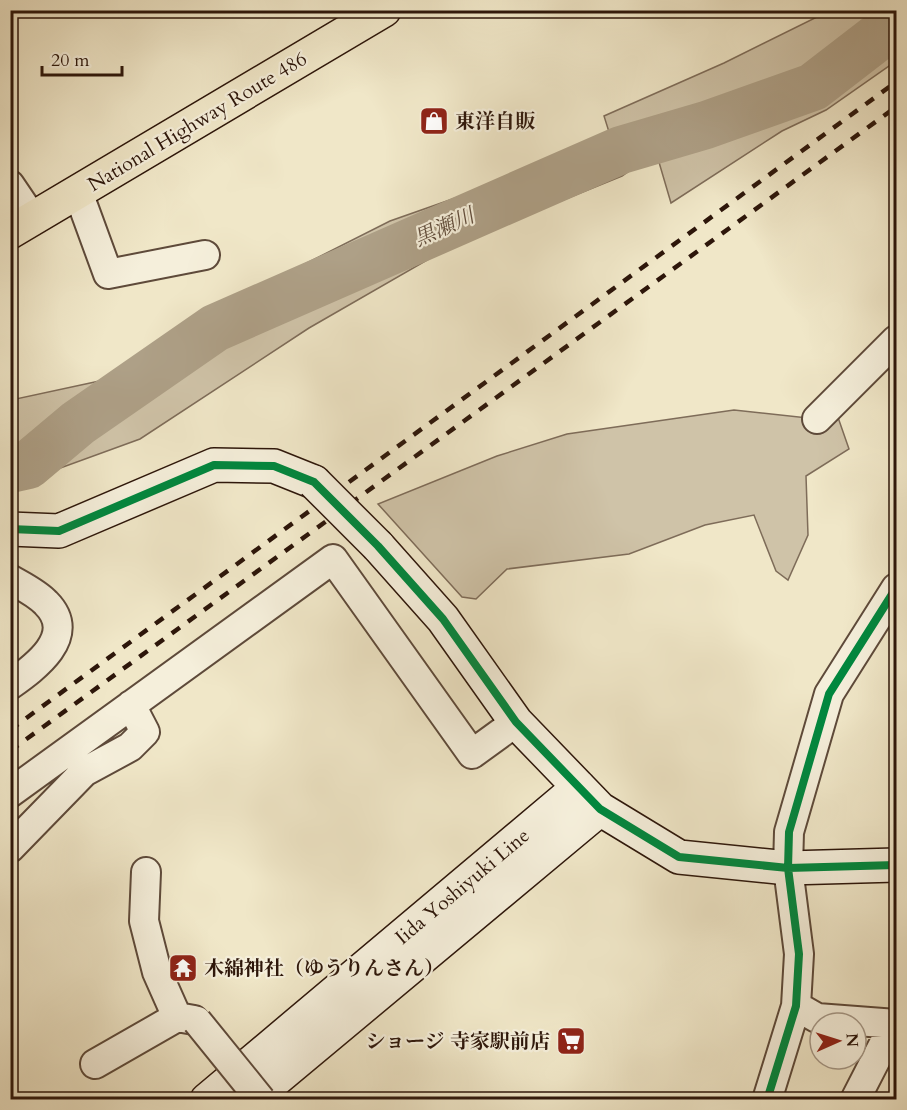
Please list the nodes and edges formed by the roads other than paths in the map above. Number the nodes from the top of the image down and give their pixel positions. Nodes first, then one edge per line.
1 (384, 10) edge
2 (10, 185) edge
3 (78, 192) junction
4 (22, 226) edge
5 (205, 255) dead end
6 (897, 340) edge
7 (817, 419) dead end
8 (10, 530) edge
9 (10, 579) edge
10 (897, 588) edge
11 (10, 686) edge
12 (131, 705) junction
13 (516, 722) junction
14 (10, 793) edge
15 (590, 798) junction
16 (10, 848) edge
17 (897, 865) edge
18 (788, 868) junction
19 (146, 872) dead end
20 (796, 1006) junction
21 (187, 1019) junction
22 (896, 1024) edge
23 (95, 1064) dead end
24 (207, 1100) edge
25 (251, 1100) edge
26 (261, 1100) edge
27 (767, 1100) edge
28 (855, 1100) edge

1 - 3 highway, National Highway Route 486
2 - 4 street
3 - 4 highway, National Highway Route 486
3 - 5 street
6 - 7 street
8 - 13 street, bridge
9 - 11 street
10 - 18 street
12 - 13 street
12 - 14 street
12 - 16 street
13 - 15 street
15 - 18 street
15 - 24 street, Iida Yoshiyuki Line
15 - 25 street, Iida Yoshiyuki Line
17 - 18 street
18 - 20 street
19 - 21 street
20 - 22 street
20 - 27 street
21 - 23 street
21 - 26 street, bridge
22 - 28 street

